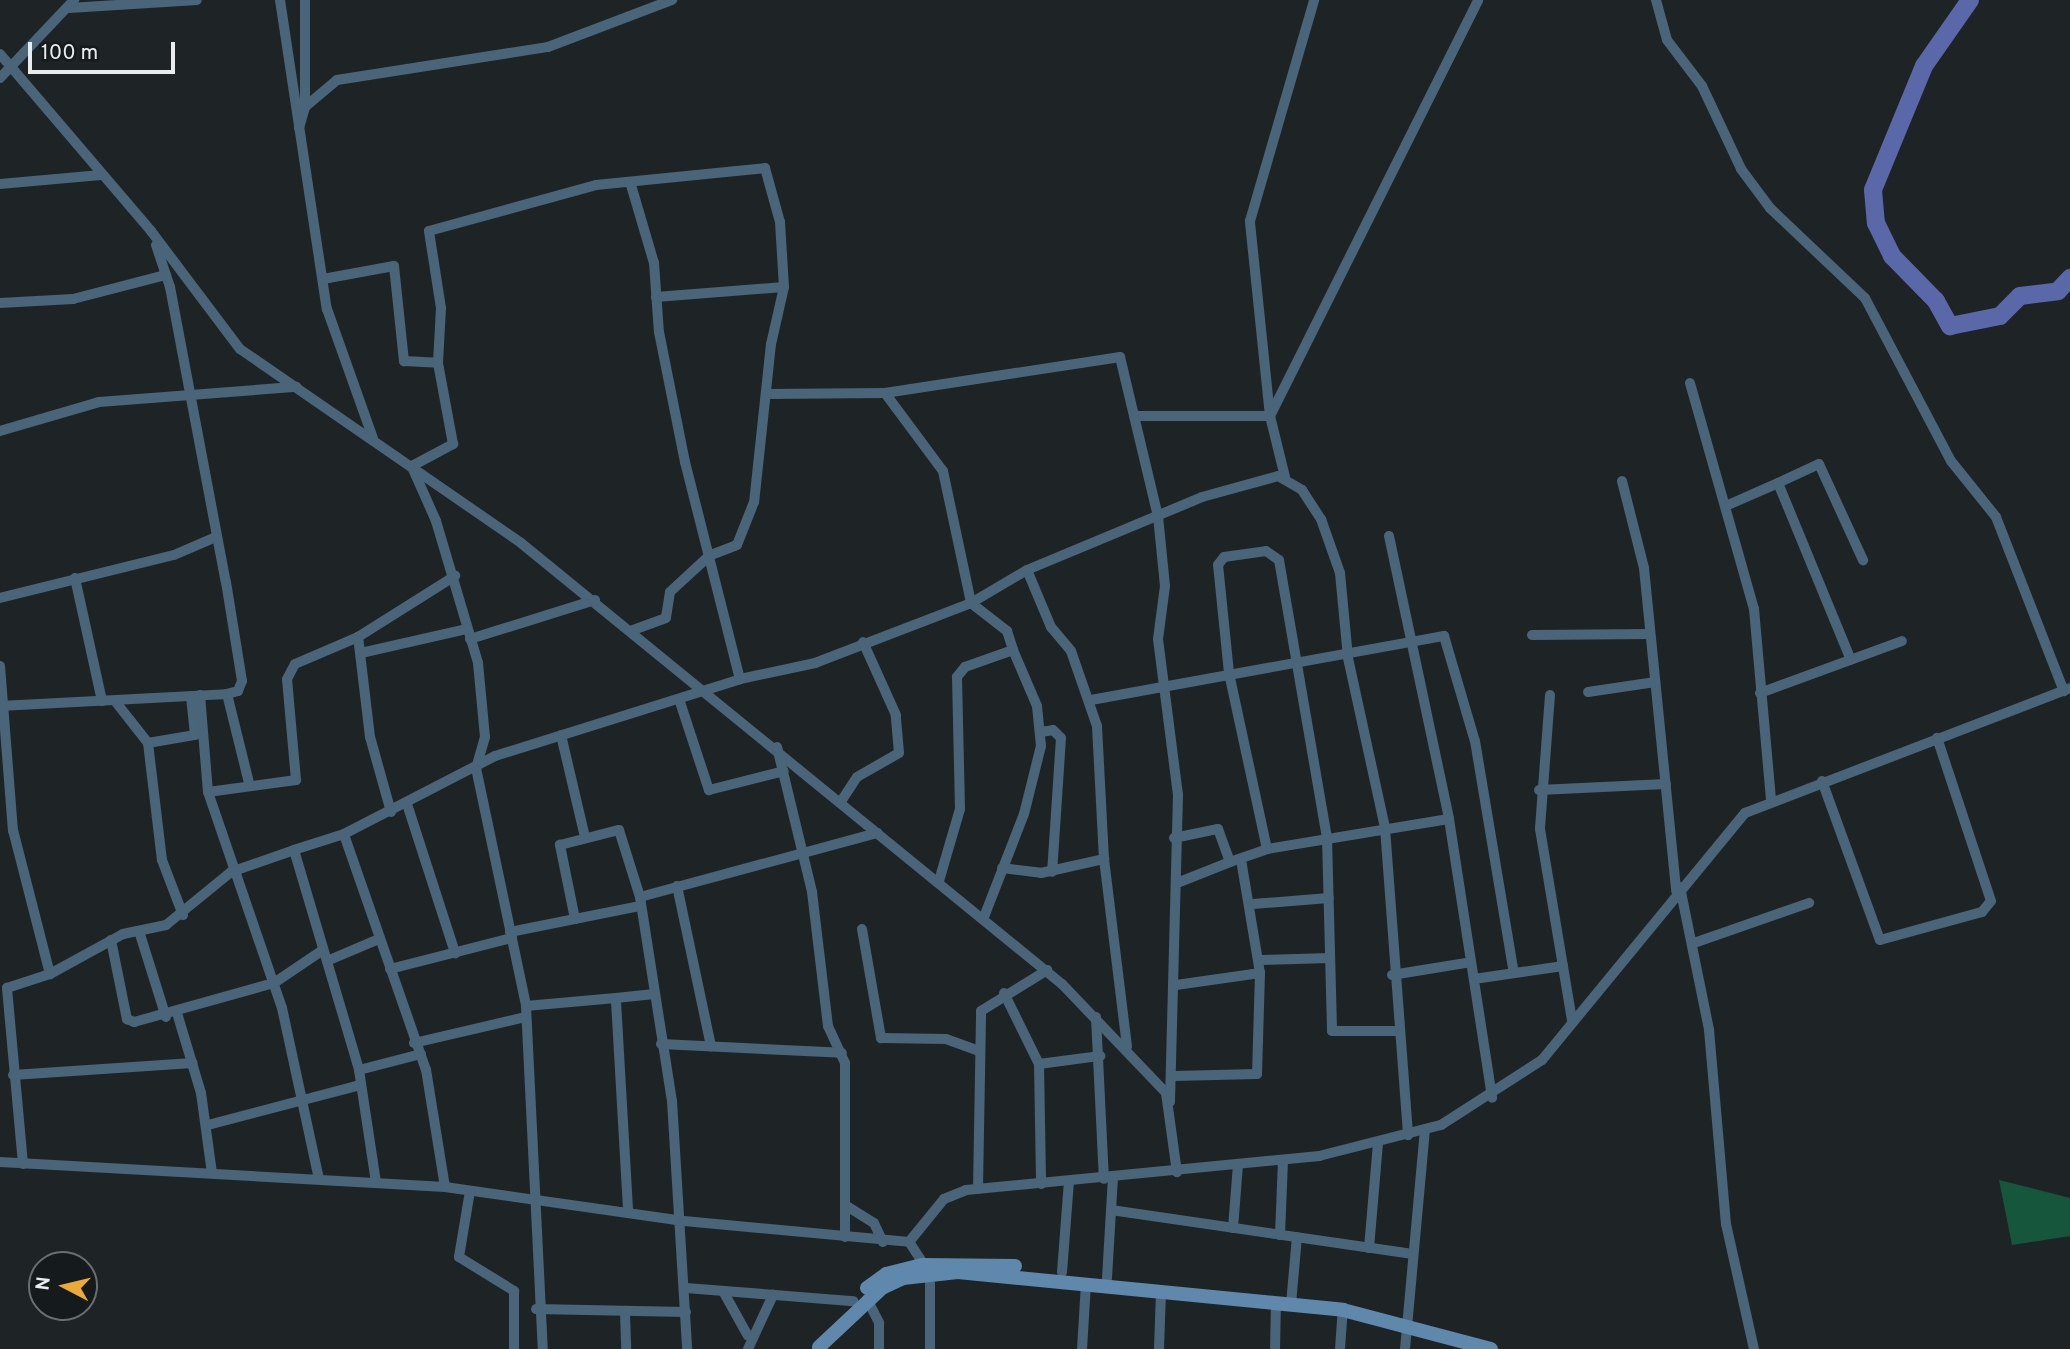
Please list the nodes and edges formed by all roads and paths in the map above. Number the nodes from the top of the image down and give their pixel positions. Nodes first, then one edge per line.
1 (197, 0) edge
2 (280, 0) edge
3 (305, 0) edge
4 (672, 0) edge
5 (1314, 0) edge
6 (1478, 0) edge
7 (1656, 0) edge
8 (72, 4) edge
9 (0, 54) edge
10 (8, 65) junction
11 (0, 78) edge
12 (305, 107) junction
13 (297, 133) junction
14 (100, 175) junction
15 (0, 184) edge
16 (631, 185) junction
17 (151, 231) junction
18 (166, 275) junction
19 (323, 279) junction
20 (784, 287) junction
21 (656, 297) junction
22 (0, 303) edge
23 (438, 363) junction
24 (1690, 383) dead end
25 (296, 387) junction
26 (885, 393) junction
27 (766, 394) junction
28 (192, 399) junction
29 (1270, 415) junction
30 (1134, 416) junction
31 (0, 431) edge
32 (374, 439) junction
33 (412, 466) junction
34 (1285, 477) junction
35 (1622, 481) dead end
36 (1778, 483) junction
37 (1728, 505) junction
38 (1158, 516) junction
39 (1389, 536) dead end
40 (216, 537) junction
41 (709, 556) junction
42 (1863, 560) dead end
43 (1027, 569) junction
44 (75, 578) junction
45 (456, 580) junction
46 (0, 598) edge
47 (595, 600) junction
48 (971, 603) junction
49 (633, 630) junction
50 (469, 634) junction
51 (1650, 634) junction
52 (1532, 635) dead end
53 (358, 636) junction
54 (1902, 641) dead end
55 (863, 642) junction
56 (1409, 644) junction
57 (1013, 650) junction
58 (361, 653) junction
59 (1348, 658) junction
60 (1852, 660) junction
61 (1298, 664) junction
62 (0, 666) edge
63 (1229, 673) junction
64 (740, 679) junction
65 (1655, 682) junction
66 (2067, 689) edge
67 (709, 690) junction
68 (1169, 690) junction
69 (1588, 692) dead end
70 (1760, 692) junction
71 (227, 694) junction
72 (196, 695) junction
73 (1550, 695) dead end
74 (679, 699) junction
75 (1091, 700) junction
76 (102, 701) junction
77 (115, 701) junction
78 (3, 706) edge
79 (1041, 732) junction
80 (561, 735) junction
81 (1937, 738) junction
82 (148, 743) junction
83 (776, 746) junction
84 (476, 768) junction
85 (783, 771) junction
86 (1822, 781) junction
87 (249, 783) junction
88 (1666, 784) junction
89 (1539, 790) junction
90 (208, 792) junction
91 (842, 800) junction
92 (1771, 800) junction
93 (407, 804) junction
94 (391, 812) junction
95 (1449, 819) junction
96 (1385, 828) junction
97 (878, 833) junction
98 (344, 834) junction
99 (585, 837) junction
100 (1174, 838) junction
101 (1327, 838) junction
102 (1267, 849) junction
103 (294, 850) junction
104 (804, 852) junction
105 (1104, 859) junction
106 (1241, 860) junction
107 (1230, 862) junction
108 (1002, 868) junction
109 (231, 872) junction
110 (1052, 872) junction
111 (939, 881) junction
112 (1177, 883) junction
113 (677, 886) junction
114 (1678, 889) junction
115 (1329, 898) junction
116 (640, 902) junction
117 (1809, 903) dead end
118 (1253, 904) junction
119 (183, 915) junction
120 (984, 917) junction
121 (575, 919) junction
122 (862, 929) dead end
123 (139, 931) junction
124 (511, 935) junction
125 (379, 939) junction
126 (111, 940) junction
127 (1694, 943) junction
128 (455, 953) junction
129 (325, 955) junction
130 (1330, 958) junction
131 (1259, 960) junction
132 (1471, 962) junction
133 (1563, 966) junction
134 (390, 970) junction
135 (1047, 970) junction
136 (1260, 973) junction
137 (1514, 973) junction
138 (50, 974) junction
139 (1392, 975) junction
140 (1474, 979) junction
141 (274, 983) junction
142 (1175, 985) junction
143 (1004, 993) junction
144 (652, 994) junction
145 (616, 998) junction
146 (526, 1006) junction
147 (3, 1009) edge
148 (177, 1013) junction
149 (166, 1017) junction
150 (526, 1017) junction
151 (1096, 1017) junction
152 (1572, 1021) junction
153 (1396, 1031) junction
154 (414, 1043) junction
155 (661, 1044) junction
156 (711, 1046) junction
157 (1128, 1047) junction
158 (977, 1050) junction
159 (842, 1053) junction
160 (421, 1054) junction
161 (1100, 1056) junction
162 (193, 1063) junction
163 (1039, 1064) junction
164 (359, 1070) junction
165 (13, 1075) junction
166 (1174, 1076) junction
167 (361, 1085) junction
168 (1492, 1098) junction
169 (306, 1100) junction
170 (1169, 1106) junction
171 (208, 1125) junction
172 (1424, 1131) junction
173 (1408, 1135) junction
174 (1378, 1143) junction
175 (1283, 1160) junction
176 (0, 1162) edge
177 (23, 1164) junction
178 (1238, 1166) junction
179 (1177, 1172) junction
180 (212, 1173) junction
181 (1108, 1178) junction
182 (318, 1179) junction
183 (1069, 1182) junction
184 (376, 1183) junction
185 (1041, 1184) junction
186 (445, 1187) junction
187 (978, 1189) junction
188 (470, 1191) junction
189 (536, 1200) junction
190 (845, 1205) junction
191 (628, 1209) junction
192 (1111, 1210) junction
193 (684, 1221) junction
194 (1233, 1228) junction
195 (1280, 1235) junction
196 (845, 1237) junction
197 (1297, 1237) junction
198 (883, 1242) junction
199 (909, 1242) junction
200 (1369, 1248) junction
201 (1413, 1254) junction
202 (926, 1269) junction
203 (1062, 1272) junction
204 (1107, 1279) junction
205 (1086, 1283) junction
206 (686, 1288) junction
207 (723, 1291) junction
208 (1161, 1292) junction
209 (773, 1295) junction
210 (1214, 1295) junction
211 (860, 1300) junction
212 (1283, 1303) junction
213 (536, 1309) junction
214 (1343, 1310) junction
215 (686, 1312) junction
216 (625, 1314) junction
217 (1407, 1324) junction
218 (748, 1336) junction
219 (1464, 1344) edge
220 (818, 1348) edge
221 (514, 1349) edge
222 (543, 1349) edge
223 (626, 1349) edge
224 (687, 1349) edge
225 (748, 1349) edge
226 (879, 1349) edge
227 (930, 1349) edge
228 (1082, 1349) edge
229 (1159, 1349) edge
230 (1275, 1349) edge
231 (1340, 1349) edge
232 (1405, 1349) edge
233 (1491, 1349) edge
234 (1754, 1349) edge

1 - 8 street
2 - 13 street
3 - 12 street
4 - 12 street
5 - 29 street
6 - 29 street
7 - 66 street
8 - 10 street
9 - 10 street
10 - 11 street
10 - 14 street
12 - 13 street
13 - 19 street
14 - 15 street
14 - 17 street
16 - 20 street
16 - 21 street
16 - 23 street
17 - 18 street
17 - 25 street
18 - 22 street
18 - 28 street
19 - 23 street
19 - 32 street
20 - 21 street
20 - 27 street
21 - 41 street
23 - 33 street
24 - 37 street
25 - 28 street
25 - 32 street
26 - 27 street
26 - 30 street
26 - 48 street
27 - 41 street
28 - 31 street
28 - 40 street
29 - 30 street
29 - 34 street
30 - 38 street
32 - 33 street
33 - 45 street
33 - 47 street
34 - 38 street
34 - 59 street
35 - 51 street
36 - 37 street
36 - 42 street
36 - 60 street
37 - 70 street
38 - 43 street
38 - 68 street
39 - 56 street
40 - 44 street
40 - 71 street
41 - 49 street
41 - 64 street
43 - 48 street
43 - 75 street
44 - 46 street
44 - 76 street
45 - 50 street
45 - 53 street
47 - 49 street
47 - 50 street
48 - 55 street
48 - 57 street
49 - 67 street
50 - 58 street
50 - 84 street
51 - 52 street
51 - 65 street
53 - 58 street
53 - 87 street
54 - 60 street
55 - 64 street
55 - 91 street
56 - 59 street
56 - 95 street
56 - 137 street
57 - 79 street
57 - 111 street
58 - 94 street
59 - 61 street
59 - 96 street
60 - 70 street
61 - 63 street
61 - 63 street
61 - 101 street
62 - 78 street
63 - 68 street
63 - 102 street
64 - 67 street
65 - 69 street
65 - 88 street
66 - 81 street
67 - 74 street
67 - 83 street
68 - 75 street
68 - 100 street
70 - 92 street
71 - 72 street
71 - 87 street
72 - 77 street
72 - 82 street
72 - 90 street
73 - 89 street
74 - 80 street
74 - 85 street
75 - 105 street
76 - 77 street
76 - 78 street
77 - 82 street
78 - 138 street
79 - 108 street
79 - 110 street
80 - 84 street
80 - 99 street
81 - 86 street
81 - 86 street
82 - 119 street
83 - 85 street
83 - 91 street
84 - 93 street
84 - 124 street
85 - 104 street
86 - 92 street
87 - 90 street
88 - 89 street
88 - 114 street
89 - 133 street
90 - 109 street
91 - 97 street
92 - 114 street
93 - 94 street
93 - 128 street
94 - 98 street
95 - 96 street
95 - 132 street
96 - 101 street
96 - 139 street
97 - 104 street
97 - 111 street
98 - 103 street
98 - 125 street
99 - 116 street
99 - 121 street
100 - 107 street
100 - 112 street
101 - 102 street
101 - 115 street
102 - 106 street
103 - 109 street
103 - 129 street
104 - 113 street
104 - 159 street
105 - 110 street
105 - 157 street
106 - 107 street
106 - 118 street
107 - 112 street
108 - 110 street
108 - 120 street
109 - 119 street
109 - 141 street
111 - 120 street
112 - 142 street
113 - 116 street
113 - 156 street
114 - 127 street
114 - 152 street
115 - 118 street
115 - 130 street
116 - 121 street
116 - 144 street
117 - 127 street
118 - 131 street
119 - 123 street
120 - 135 street
121 - 124 street
122 - 158 street
123 - 126 street
123 - 149 street
124 - 128 street
124 - 146 street
125 - 129 street
125 - 134 street
126 - 138 street
126 - 149 street
127 - 234 street
128 - 134 street
129 - 141 street
129 - 164 street
130 - 131 street
130 - 153 street
131 - 136 street
132 - 139 street
132 - 140 street
133 - 137 street
133 - 152 street
134 - 154 street
135 - 143 street
135 - 151 street
136 - 142 street
136 - 166 street
137 - 140 street
138 - 147 street
139 - 153 street
140 - 168 street
141 - 148 street
141 - 169 street
142 - 166 street
143 - 158 street
143 - 163 street
144 - 145 street
144 - 155 street
145 - 146 street
145 - 191 street
146 - 150 street
147 - 165 street
148 - 149 street
148 - 162 street
150 - 154 street
150 - 189 street
151 - 157 street
151 - 161 street
152 - 168 street
153 - 173 street
154 - 160 street
155 - 156 street
155 - 193 street
156 - 159 street
157 - 170 street
158 - 187 street
159 - 190 street
160 - 164 street
160 - 186 street
161 - 163 street
161 - 181 street
162 - 165 street
162 - 171 street
163 - 185 street
164 - 167 street
165 - 177 street
166 - 170 street
167 - 169 street
167 - 184 street
168 - 172 street
169 - 171 street
169 - 182 street
170 - 179 street
171 - 180 street
172 - 173 street
172 - 201 street
173 - 174 street
174 - 175 street
174 - 200 street
175 - 178 street
175 - 195 street
176 - 177 street
177 - 180 street
178 - 179 street
178 - 194 street
179 - 181 street
180 - 182 street
181 - 183 street
181 - 192 street
182 - 184 street
183 - 185 street
183 - 203 street
184 - 186 street
185 - 187 street
186 - 188 street
187 - 199 street
188 - 189 street
188 - 221 street
189 - 191 street
189 - 213 street
190 - 196 street
190 - 198 street
191 - 193 street
192 - 194 street
192 - 204 street
193 - 196 street
193 - 206 street
194 - 195 street
195 - 197 street
196 - 198 street
197 - 200 street
197 - 212 street
198 - 199 street
199 - 202 street
200 - 201 street
201 - 217 street
202 - 203 main road
202 - 205 main road
202 - 211 main road
202 - 227 street
203 - 204 main road
204 - 210 main road
205 - 208 main road
205 - 228 street
206 - 207 street
206 - 215 street
207 - 209 street
207 - 218 street
208 - 210 main road
208 - 229 street
209 - 211 street
209 - 218 street
210 - 212 main road
211 - 220 main road
211 - 226 street
212 - 214 main road
212 - 230 street
213 - 216 street
213 - 222 street
214 - 217 main road
214 - 231 street
215 - 216 street
215 - 224 street
216 - 223 street
217 - 219 main road
217 - 232 street
218 - 225 street
219 - 233 main road

